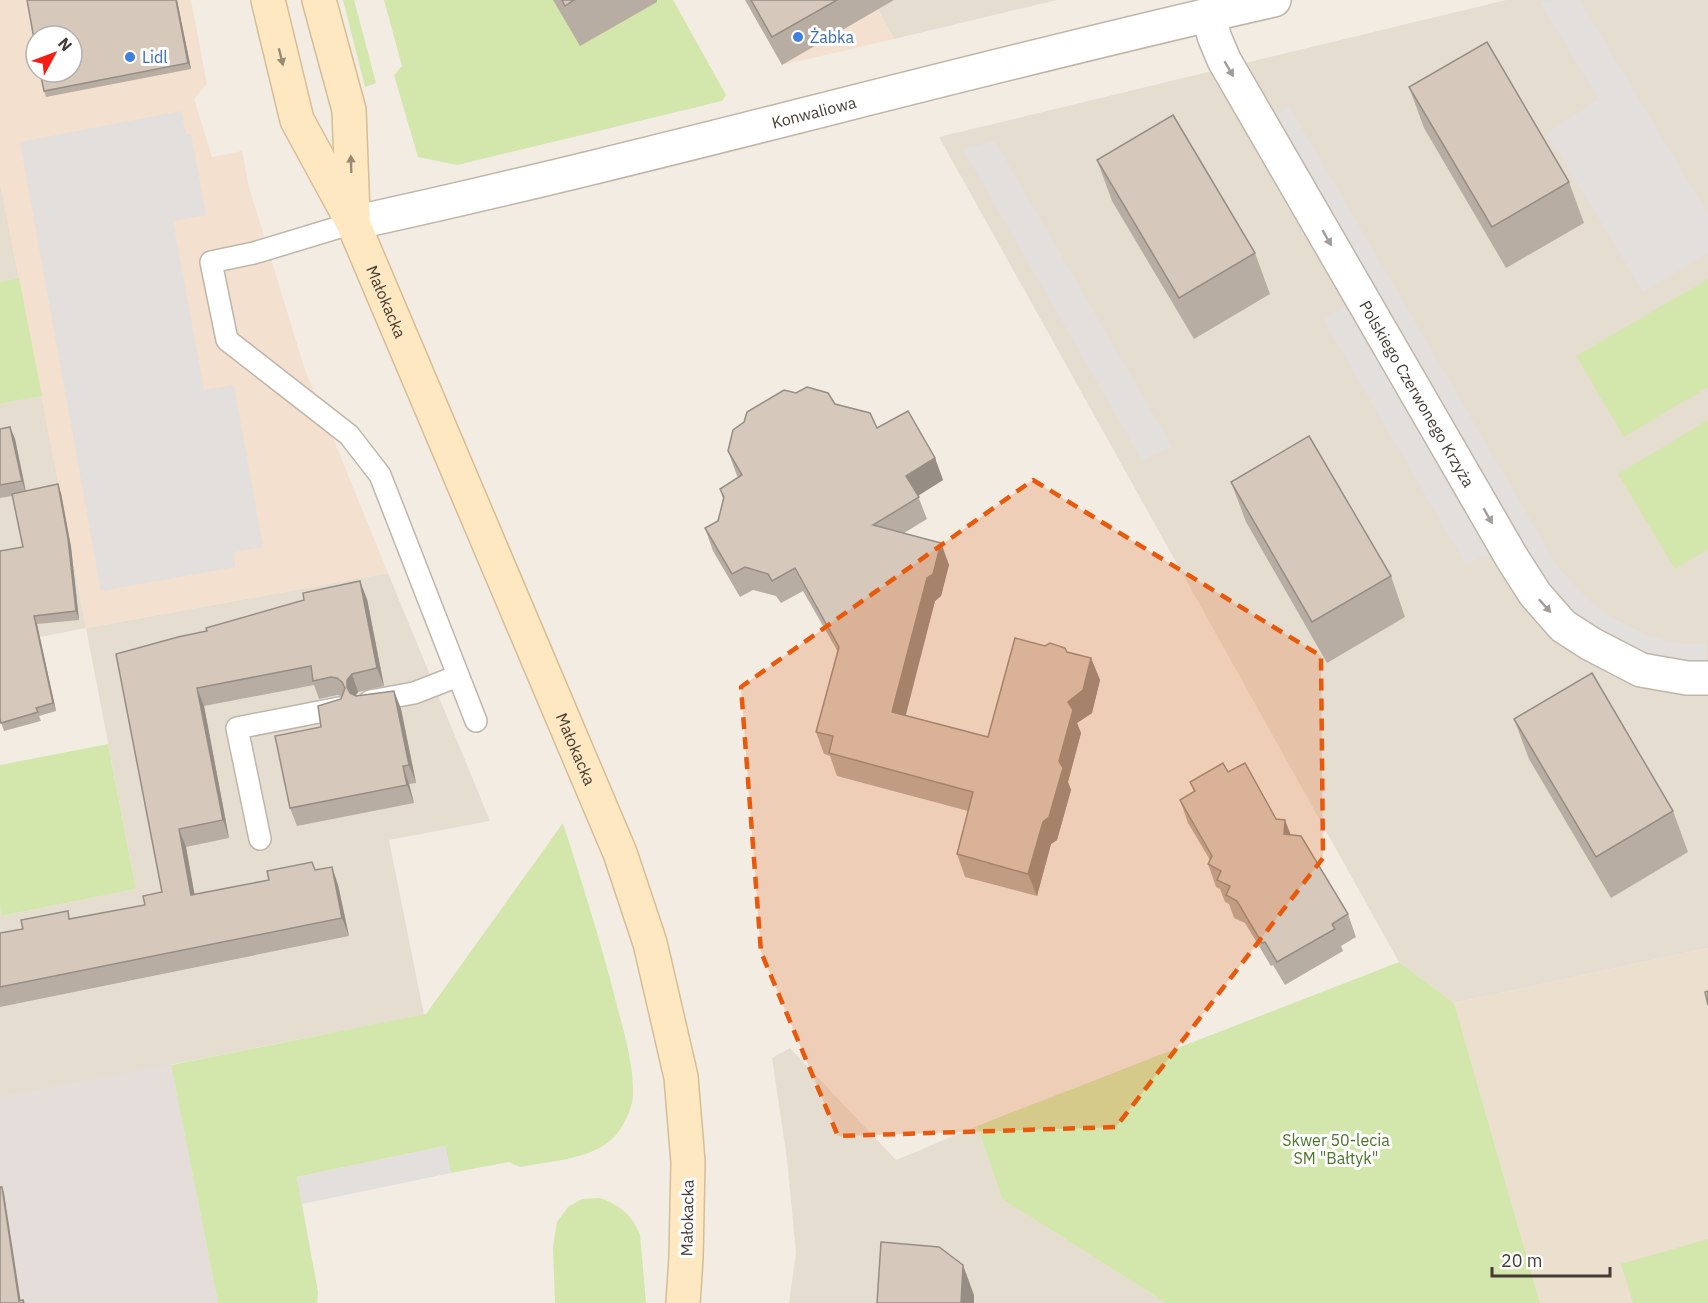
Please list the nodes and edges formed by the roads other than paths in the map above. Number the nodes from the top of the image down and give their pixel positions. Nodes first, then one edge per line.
1 (268, 0) edge
2 (319, 0) edge
3 (1274, 0) edge
4 (1209, 15) junction
5 (353, 223) junction
6 (459, 676) junction
7 (1708, 678) edge
8 (366, 702) edge
9 (339, 708) edge
10 (476, 721) dead end
11 (261, 839) dead end
12 (683, 1303) edge

1 -> 5 main road, Małokacka
5 -> 2 main road, Małokacka
3 - 4 street, Konwaliowa
4 - 5 street, Konwaliowa
4 -> 7 street, Polskiego Czerwonego Krzyża
5 - 6 lane
5 - 12 main road, Małokacka
6 - 8 lane
6 - 10 lane
9 - 11 lane

